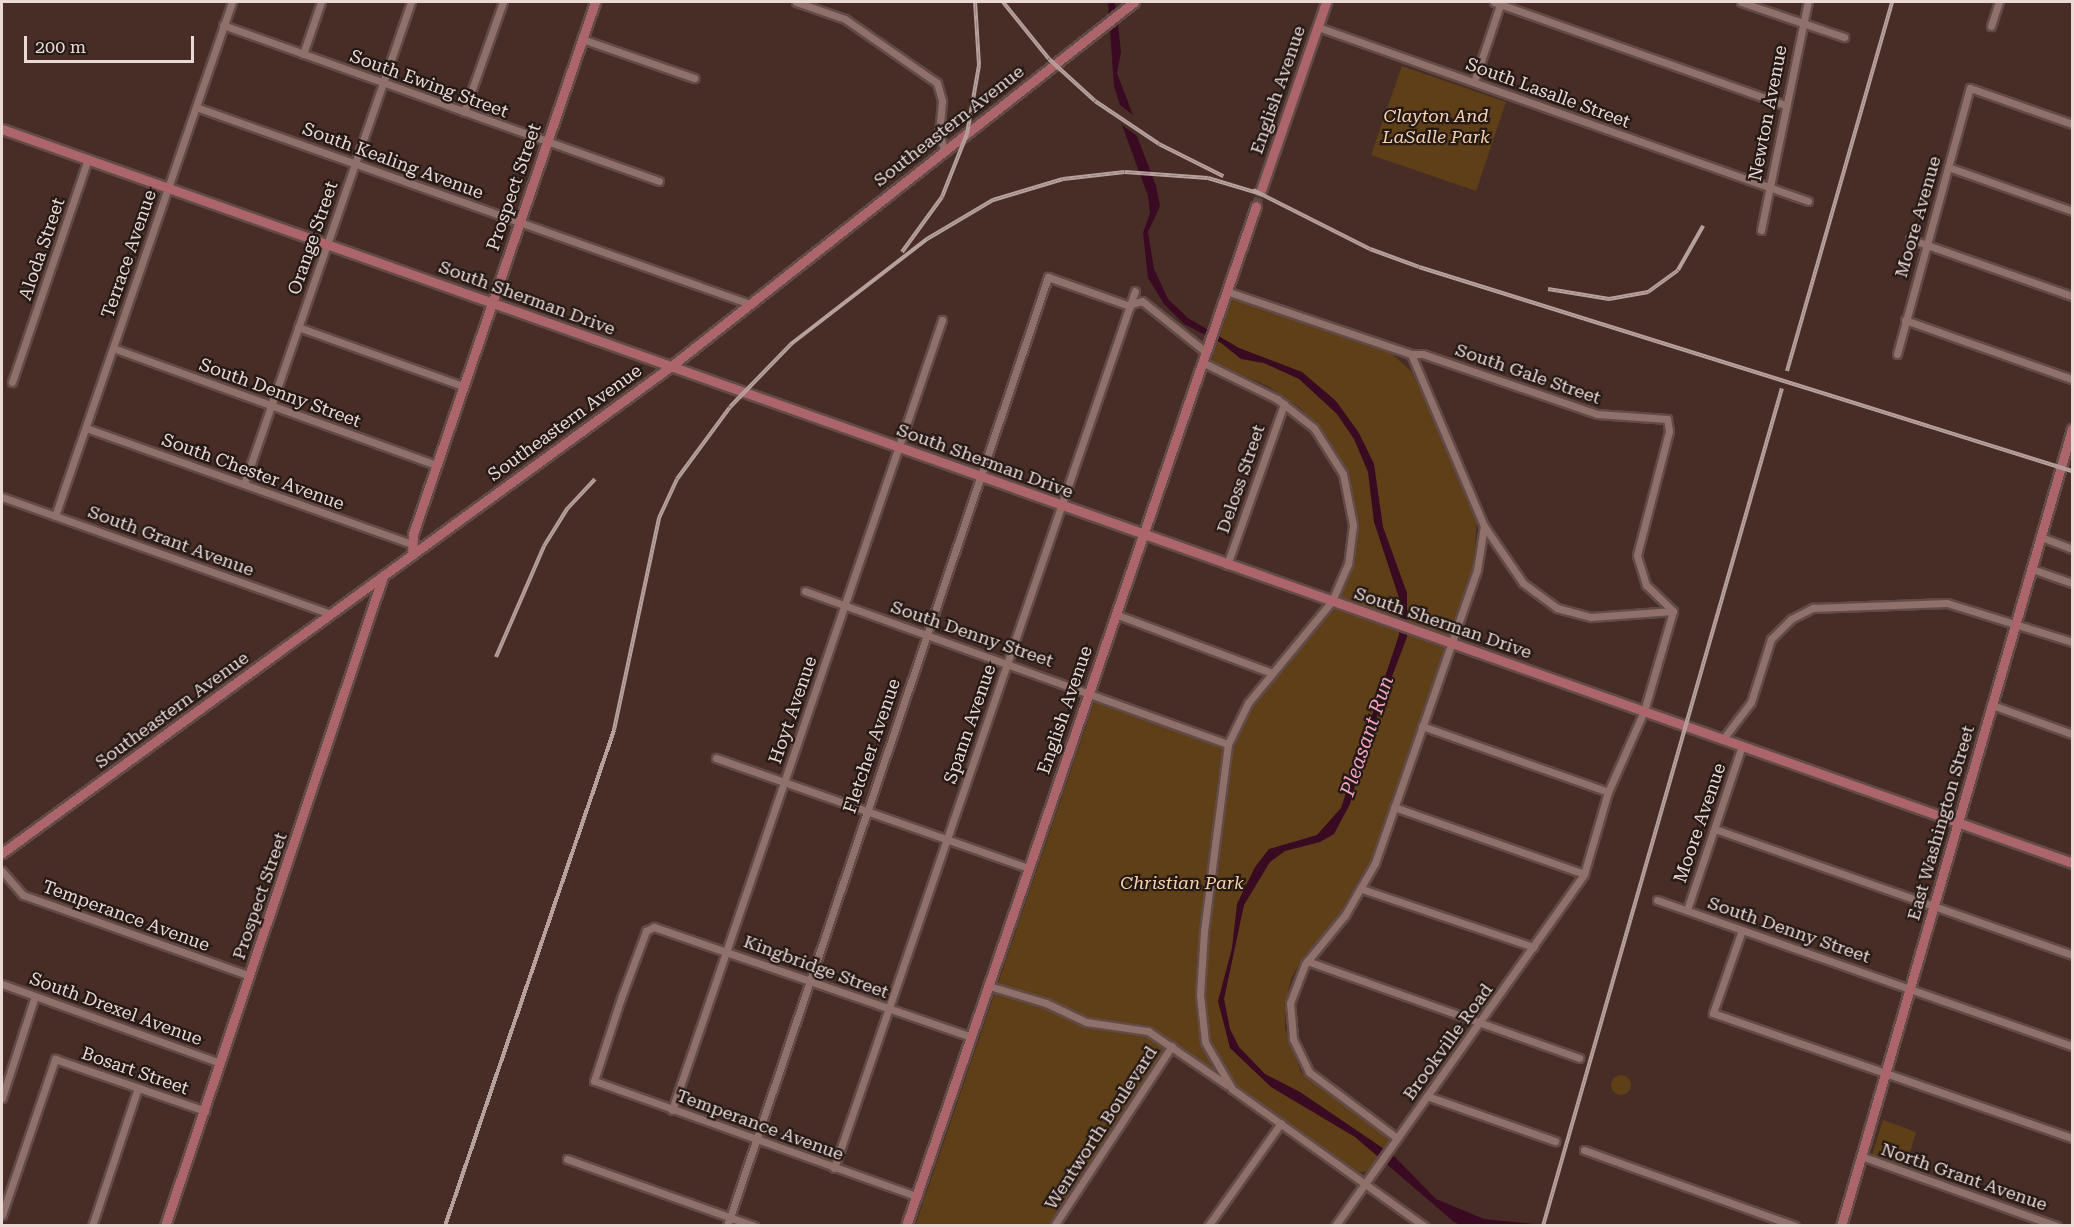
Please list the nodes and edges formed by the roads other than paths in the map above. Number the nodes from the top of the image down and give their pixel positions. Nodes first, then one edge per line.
1 (232, 2) edge
2 (321, 2) edge
3 (411, 2) edge
4 (502, 2) edge
5 (595, 2) edge
6 (796, 2) edge
7 (1134, 2) edge
8 (1326, 2) edge
9 (1499, 2) edge
10 (1741, 2) edge
11 (1808, 2) edge
12 (2000, 2) edge
13 (1802, 23) junction
14 (223, 26) junction
15 (1991, 26) dead end
16 (1318, 27) junction
17 (1844, 37) dead end
18 (582, 39) junction
19 (303, 54) junction
20 (694, 78) dead end
21 (1474, 82) junction
22 (382, 83) junction
23 (1785, 105) junction
24 (196, 107) junction
25 (464, 112) junction
26 (2073, 124) edge
27 (2, 129) edge
28 (547, 141) junction
29 (944, 149) junction
30 (88, 159) junction
31 (355, 164) junction
32 (1948, 167) junction
33 (659, 181) dead end
34 (168, 187) junction
35 (1769, 187) junction
36 (1261, 190) tunnel mouth
37 (1808, 201) dead end
38 (1256, 206) tunnel mouth
39 (2073, 211) edge
40 (519, 222) junction
41 (1761, 230) dead end
42 (1910, 239) dead end
43 (326, 243) junction
44 (1926, 244) junction
45 (1135, 291) dead end
46 (1226, 291) junction
47 (2073, 296) edge
48 (491, 303) junction
49 (750, 304) junction
50 (1130, 306) junction
51 (942, 320) dead end
52 (1905, 320) junction
53 (298, 327) junction
54 (113, 348) junction
55 (1207, 349) junction
56 (1411, 354) junction
57 (1897, 354) dead end
58 (1202, 362) junction
59 (670, 367) junction
60 (2073, 379) edge
61 (12, 382) dead end
62 (463, 386) junction
63 (1284, 404) junction
64 (270, 407) junction
65 (86, 428) junction
66 (2073, 429) edge
67 (898, 448) junction
68 (437, 465) junction
69 (979, 477) junction
70 (244, 484) junction
71 (2, 496) edge
72 (1060, 505) junction
73 (56, 516) junction
74 (1484, 526) junction
75 (1141, 534) junction
76 (2041, 537) junction
77 (411, 544) junction
78 (2073, 549) edge
79 (412, 555) junction
80 (1227, 565) junction
81 (2032, 569) junction
82 (383, 576) junction
83 (2073, 583) edge
84 (805, 591) dead end
85 (1332, 601) junction
86 (845, 605) junction
87 (1672, 611) junction
88 (331, 614) junction
89 (1115, 614) junction
90 (2016, 622) junction
91 (926, 634) junction
92 (2073, 642) edge
93 (1450, 643) junction
94 (1007, 663) junction
95 (1272, 673) junction
96 (1088, 693) junction
97 (1992, 705) junction
98 (1644, 711) junction
99 (1422, 726) junction
100 (2073, 734) edge
101 (1723, 739) junction
102 (1228, 744) junction
103 (1742, 746) junction
104 (716, 758) dead end
105 (785, 782) junction
106 (1608, 792) junction
107 (1394, 807) junction
108 (866, 811) junction
109 (1959, 821) junction
110 (1715, 829) junction
111 (946, 839) junction
112 (2, 853) edge
113 (2073, 862) edge
114 (1029, 868) junction
115 (2, 871) edge
116 (1584, 874) junction
117 (1362, 889) junction
118 (1658, 900) dead end
119 (1934, 906) junction
120 (1687, 910) junction
121 (1742, 930) junction
122 (1533, 947) junction
123 (727, 951) junction
124 (2073, 955) edge
125 (1307, 961) junction
126 (250, 976) junction
127 (808, 980) junction
128 (2, 984) edge
129 (990, 986) junction
130 (1910, 989) junction
131 (35, 996) junction
132 (889, 1009) junction
133 (1480, 1023) junction
134 (971, 1037) junction
135 (1172, 1046) junction
136 (2073, 1046) edge
137 (1579, 1058) dead end
138 (220, 1063) junction
139 (1886, 1072) junction
140 (594, 1081) joint
141 (138, 1088) junction
142 (1232, 1089) junction
143 (1427, 1096) junction
144 (2, 1098) edge
145 (672, 1110) junction
146 (205, 1111) junction
147 (1281, 1123) junction
148 (1397, 1138) junction
149 (2073, 1138) edge
150 (755, 1140) junction
151 (1555, 1142) dead end
152 (1584, 1150) dead end
153 (1861, 1156) junction
154 (567, 1159) dead end
155 (834, 1168) junction
156 (1365, 1184) junction
157 (916, 1196) junction
158 (2, 1215) edge
159 (730, 1217) junction
160 (92, 1226) edge
161 (165, 1226) edge
162 (727, 1226) edge
163 (753, 1226) edge
164 (906, 1226) edge
165 (1054, 1226) edge
166 (1208, 1226) edge
167 (1335, 1226) edge
168 (1424, 1226) edge
169 (1795, 1226) edge
170 (1841, 1226) edge
171 (2057, 1226) edge

1 - 14 street, Terrace Avenue
2 - 19 street
3 - 22 street, Orange Street
4 - 25 street
5 - 18 main road, Prospect Street
6 - 29 street
7 - 29 main road, Southeastern Avenue
8 - 16 main road, English Avenue
9 - 21 street
9 - 23 street
10 - 13 street
11 - 13 street, Newton Avenue
12 - 15 street
13 - 17 street
13 - 23 street, Newton Avenue
14 - 19 street, South Ewing Street
14 - 24 street, Terrace Avenue
16 - 21 street, South Lasalle Street
16 - 36 main road, English Avenue
18 - 20 street
18 - 28 main road, Prospect Street
19 - 22 street, South Ewing Street
21 - 35 street, South Lasalle Street
22 - 25 street, South Ewing Street
22 - 31 street, Orange Street
23 - 35 street, Newton Avenue
24 - 31 street, South Kealing Avenue
24 - 34 street, Terrace Avenue
25 - 28 street, South Ewing Street
26 - 32 street, Moore Avenue
27 - 30 main road, South Sherman Drive
28 - 33 street, South Ewing Street
28 - 40 main road, Prospect Street
29 - 49 main road, Southeastern Avenue
30 - 34 main road, South Sherman Drive
30 - 61 street, Aloda Street
31 - 40 street, South Kealing Avenue
31 - 43 street, Orange Street
32 - 39 street
32 - 44 street, Moore Avenue
34 - 43 main road, South Sherman Drive
34 - 54 street, Terrace Avenue
35 - 37 street, South Lasalle Street
35 - 41 street, Newton Avenue
38 - 46 main road, English Avenue
40 - 48 main road, Prospect Street
40 - 49 street, South Kealing Avenue
42 - 44 street
43 - 48 main road, South Sherman Drive
43 - 53 street, Orange Street
44 - 47 street
44 - 52 street, Moore Avenue
45 - 50 street, Spann Avenue
46 - 55 main road, English Avenue
46 - 56 street, South Gale Street
48 - 59 main road, South Sherman Drive
48 - 62 main road, Prospect Street
49 - 59 main road, Southeastern Avenue
50 - 55 street
50 - 69 street, Fletcher Avenue
50 - 72 street, Spann Avenue
51 - 67 street, Hoyt Avenue
52 - 57 street, Moore Avenue
52 - 60 street
53 - 62 street
53 - 64 street, Orange Street
54 - 64 street, South Denny Street
54 - 65 street, Terrace Avenue
55 - 58 main road, English Avenue
56 - 74 street
56 - 87 street, South Gale Street
58 - 63 street
58 - 75 main road, English Avenue
59 - 67 main road, South Sherman Drive
59 - 79 main road, Southeastern Avenue
62 - 68 main road, Prospect Street
63 - 80 street, Deloss Street
63 - 85 street
64 - 68 street, South Denny Street
64 - 70 street, Orange Street
65 - 70 street, South Chester Avenue
65 - 73 street, Terrace Avenue
66 - 76 main road, East Washington Street
67 - 69 main road, South Sherman Drive
67 - 86 street, Hoyt Avenue
68 - 77 main road, Prospect Street
69 - 72 main road, South Sherman Drive
69 - 91 street, Fletcher Avenue
70 - 77 street, South Chester Avenue
71 - 73 street, South Grant Avenue
72 - 75 main road, South Sherman Drive
72 - 94 street, Spann Avenue
73 - 88 street, South Grant Avenue
74 - 87 street
74 - 93 street
75 - 80 main road, South Sherman Drive
75 - 89 main road, English Avenue
76 - 78 street
76 - 81 main road, East Washington Street
77 - 79 main road, Prospect Street
79 - 82 main road, Southeastern Avenue
80 - 85 main road, South Sherman Drive
81 - 83 street
81 - 90 main road, East Washington Street
82 - 88 main road, Southeastern Avenue
82 - 126 main road, Prospect Street
84 - 86 street, South Denny Street
85 - 93 main road, South Sherman Drive
85 - 95 street
86 - 91 street, South Denny Street
86 - 105 street, Hoyt Avenue
87 - 98 street, Brookville Road
88 - 112 main road, Southeastern Avenue
89 - 95 street
89 - 96 main road, English Avenue
90 - 92 street
90 - 97 main road, East Washington Street
90 - 101 street
91 - 94 street, South Denny Street
91 - 108 street, Fletcher Avenue
93 - 98 main road, South Sherman Drive
93 - 99 street
94 - 96 street, South Denny Street
94 - 111 street, Spann Avenue
95 - 102 street
96 - 102 street, South Denny Street
96 - 114 main road, English Avenue
97 - 100 street
97 - 109 main road, East Washington Street
98 - 101 main road, South Sherman Drive
98 - 106 street, Brookville Road
99 - 106 street
99 - 107 street
101 - 103 main road, South Sherman Drive
102 - 142 street
103 - 109 main road, South Sherman Drive
103 - 110 street, Moore Avenue
104 - 105 street
105 - 108 street
105 - 123 street, Hoyt Avenue
106 - 116 street, Brookville Road
107 - 116 street
107 - 117 street
108 - 111 street
108 - 127 street, Fletcher Avenue
109 - 113 main road, South Sherman Drive
109 - 119 main road, East Washington Street
110 - 119 street
110 - 120 street, Moore Avenue
111 - 114 street
111 - 132 street, Spann Avenue
114 - 129 main road, English Avenue
115 - 126 street, Temperance Avenue
116 - 122 street, Brookville Road
117 - 122 street
117 - 125 street
118 - 120 street, South Denny Street
119 - 124 street
119 - 130 main road, East Washington Street
120 - 121 street, South Denny Street
121 - 130 street, South Denny Street
121 - 139 street
122 - 133 street, Brookville Road
123 - 127 street, Kingbridge Street
123 - 140 street, Kingbridge Street
123 - 145 street, Hoyt Avenue
125 - 133 street
125 - 148 street
126 - 138 main road, Prospect Street
127 - 132 street, Kingbridge Street
127 - 150 street, Fletcher Avenue
128 - 131 street, South Drexel Avenue
129 - 134 main road, English Avenue
129 - 135 street
130 - 136 street, South Denny Street
130 - 139 main road, East Washington Street
131 - 138 street, South Drexel Avenue
131 - 144 street
132 - 134 street, Kingbridge Street
132 - 155 street, Spann Avenue
133 - 137 street
133 - 143 street, Brookville Road
134 - 157 main road, English Avenue
135 - 142 street
135 - 165 street, Wentworth Boulevard
138 - 146 main road, Prospect Street
139 - 149 street
139 - 153 main road, East Washington Street
140 - 145 street, Temperance Avenue
141 - 146 street, Bosart Street
141 - 158 street, Bosart Street
141 - 160 street
142 - 147 street
143 - 148 street, Brookville Road
143 - 151 street
145 - 150 street, Temperance Avenue
146 - 161 main road, Prospect Street
147 - 156 street
147 - 166 street
148 - 156 street, Brookville Road
150 - 155 street, Temperance Avenue
150 - 159 street, Fletcher Avenue
152 - 169 street
153 - 170 main road, East Washington Street
153 - 171 street, North Grant Avenue
154 - 159 street
155 - 157 street, Temperance Avenue
156 - 167 street, Brookville Road
156 - 168 street
157 - 164 main road, English Avenue
159 - 162 street, Fletcher Avenue
159 - 163 street

